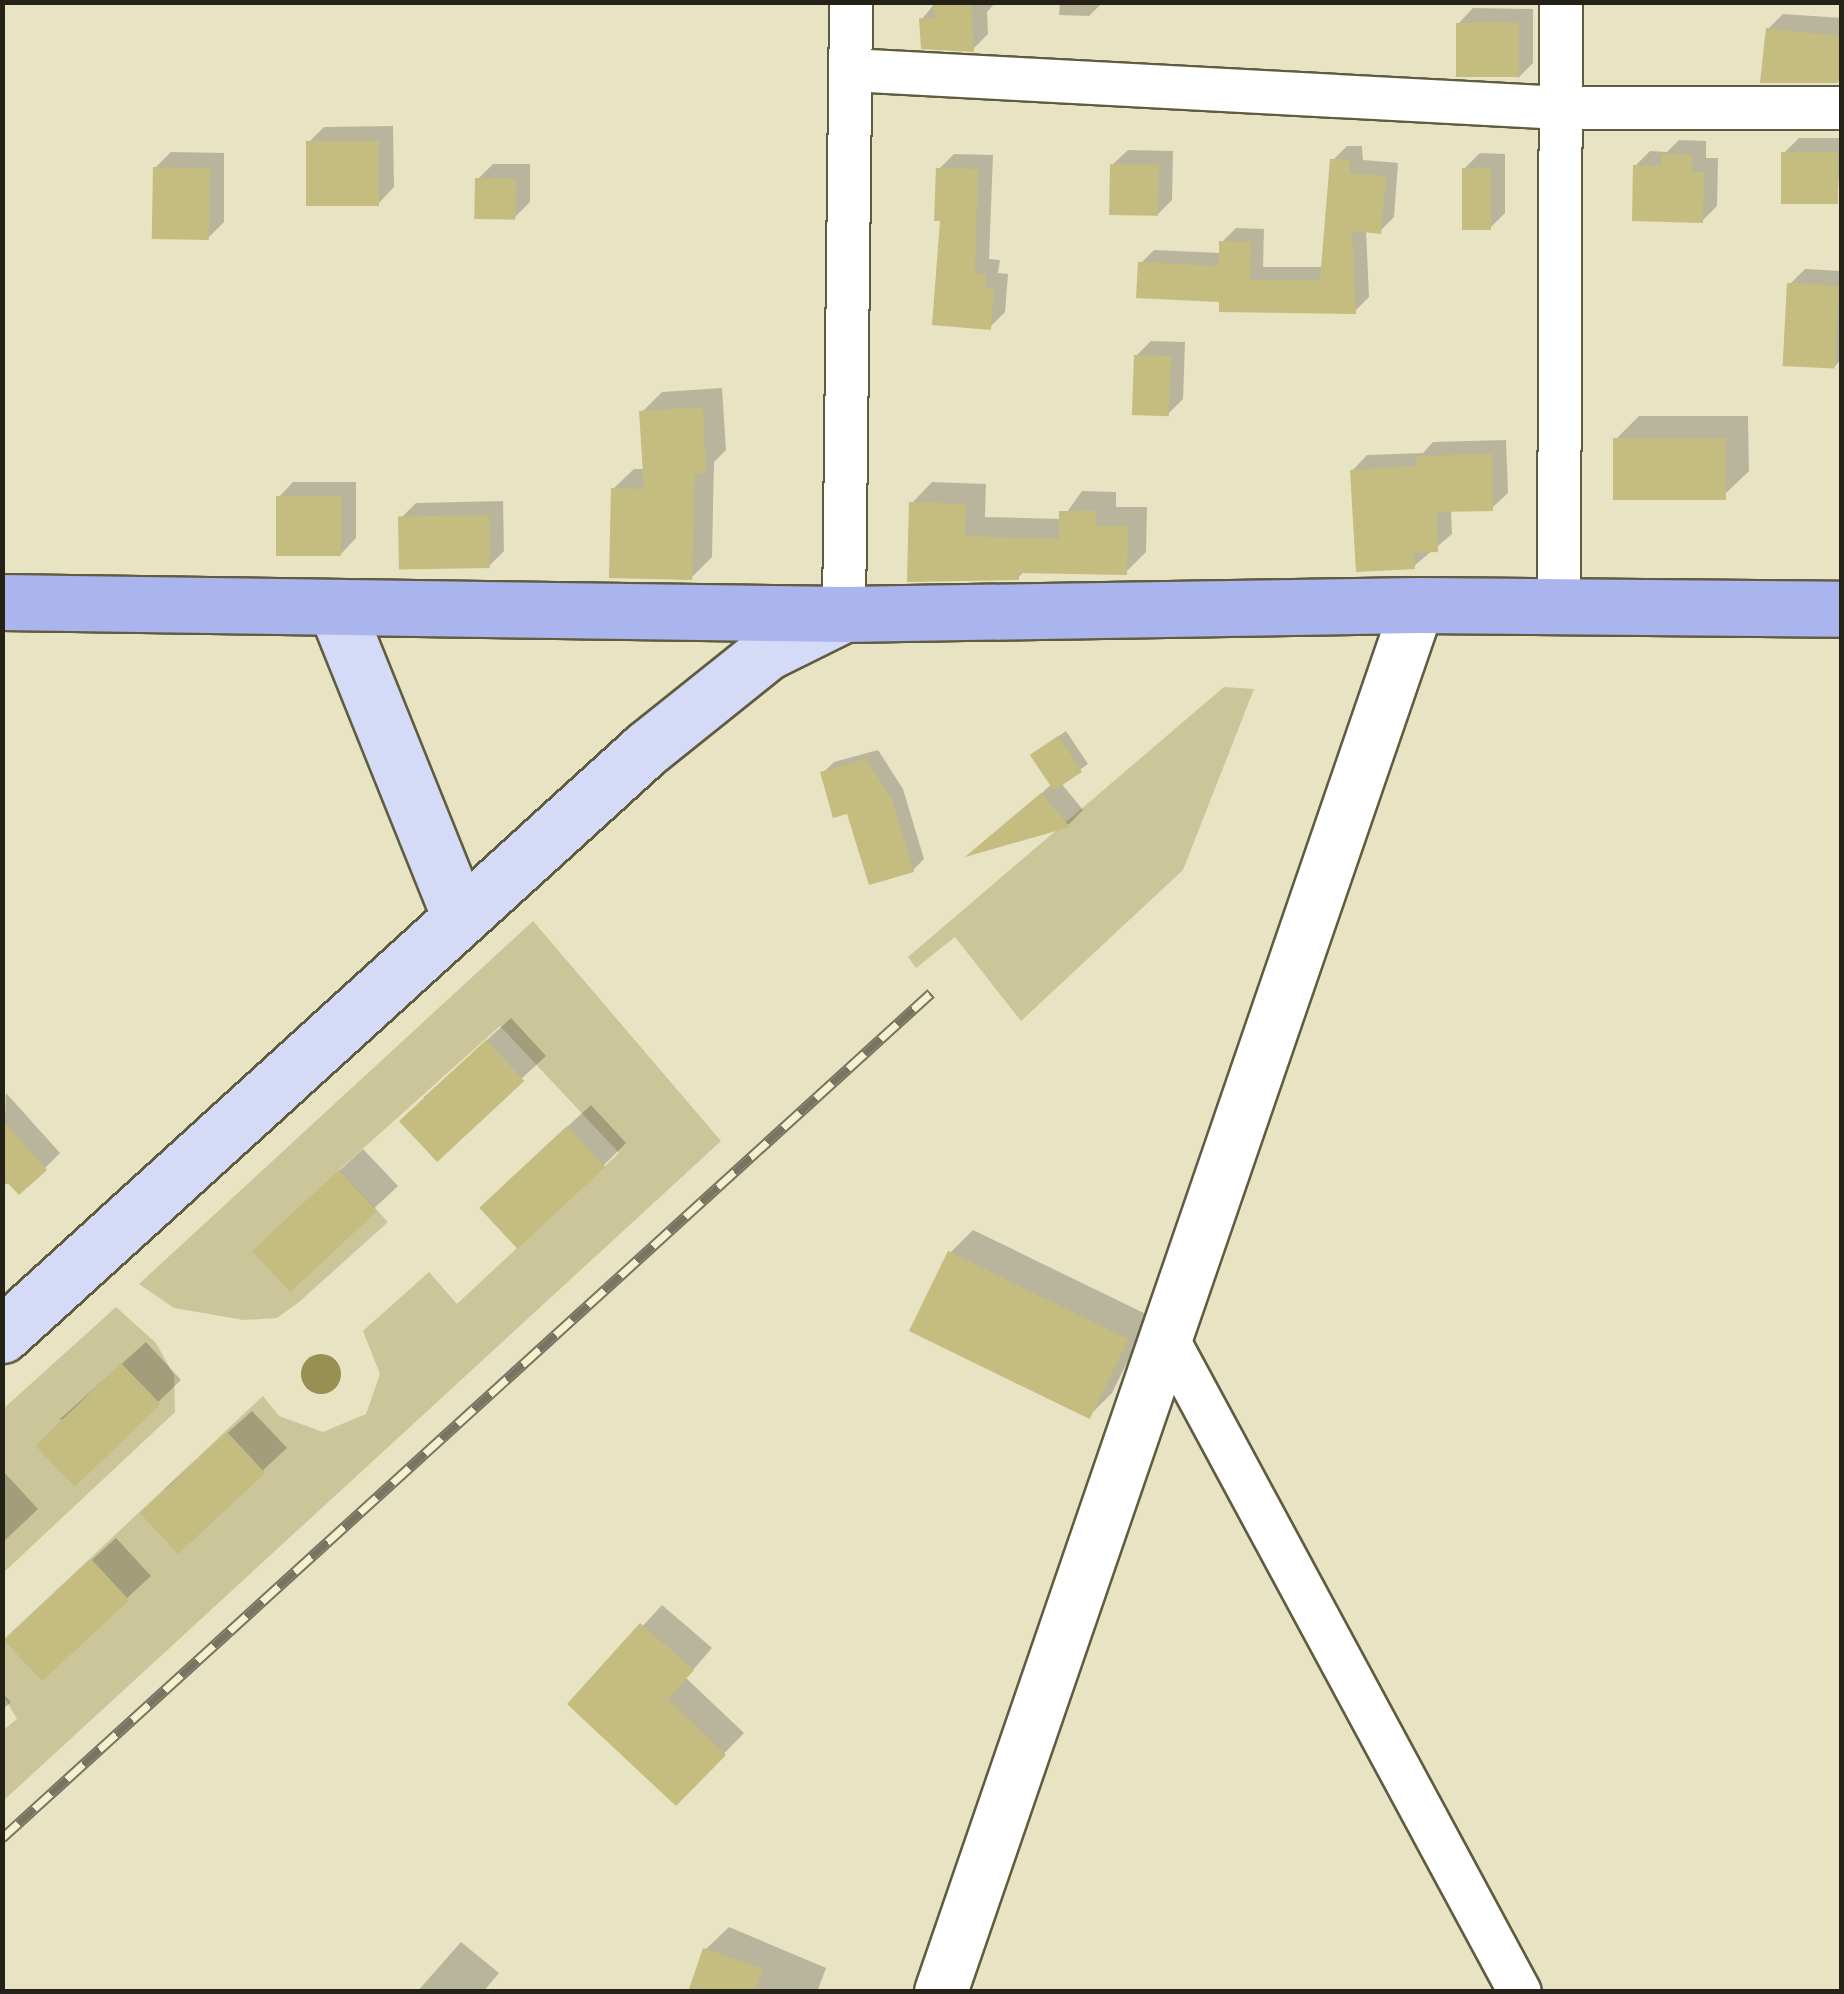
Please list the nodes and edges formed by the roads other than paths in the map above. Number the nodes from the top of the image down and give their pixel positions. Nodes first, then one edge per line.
1 (851, 2) edge
2 (1561, 2) edge
3 (850, 70) junction
4 (1562, 108) junction
5 (1842, 108) edge
6 (2, 602) edge
7 (1418, 605) junction
8 (1559, 608) junction
9 (336, 609) junction
10 (1842, 609) edge
11 (844, 614) junction
12 (460, 917) junction
13 (2, 1335) edge
14 (1166, 1336) junction
15 (941, 1992) edge
16 (1520, 1992) edge

1 - 3 street
2 - 4 street
3 - 4 street
3 - 11 street
4 - 5 street
4 - 8 street
6 - 9 main road
7 - 8 main road
7 - 11 main road
7 - 14 street
8 - 10 main road
9 - 11 main road
9 - 12 main road
11 - 12 main road
12 - 13 main road
14 - 15 street
14 - 16 street

